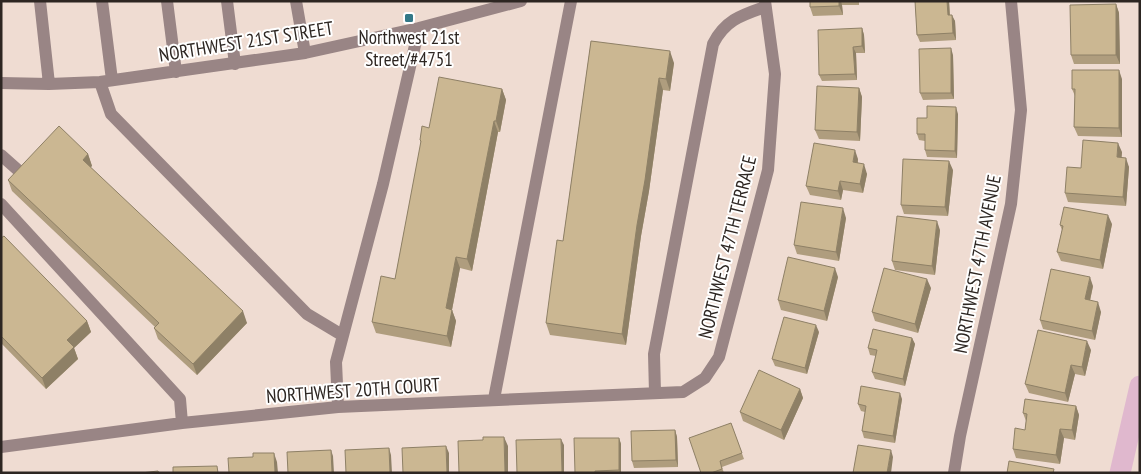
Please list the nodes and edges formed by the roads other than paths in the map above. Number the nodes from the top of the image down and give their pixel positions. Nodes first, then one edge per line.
1 (40, 1) edge
2 (102, 1) edge
3 (167, 1) edge
4 (227, 1) edge
5 (296, 1) edge
6 (521, 1) edge
7 (571, 1) edge
8 (1011, 1) edge
9 (765, 4) edge
10 (419, 28) junction
11 (305, 53) junction
12 (235, 64) junction
13 (176, 72) junction
14 (106, 81) junction
15 (1, 83) edge
16 (49, 84) junction
17 (1, 155) edge
18 (19, 171) edge
19 (1, 204) edge
20 (342, 335) junction
21 (705, 378) joint
22 (655, 393) junction
23 (494, 399) junction
24 (338, 407) junction
25 (182, 423) junction
26 (1, 447) edge
27 (954, 473) edge

1 - 16 street
2 - 14 street
3 - 13 street
4 - 12 street
5 - 11 street
6 - 10 street, NORTHWEST 21ST STREET
7 - 23 street
8 - 27 street, NORTHWEST 47TH AVENUE
9 - 21 street, NORTHWEST 47TH TERRACE
9 - 22 street
10 - 11 street, NORTHWEST 21ST STREET
10 - 20 street
11 - 12 street, NORTHWEST 21ST STREET
12 - 13 street, NORTHWEST 21ST STREET
13 - 14 street, NORTHWEST 21ST STREET
14 - 16 street, NORTHWEST 21ST STREET
14 - 20 street
15 - 16 street, NORTHWEST 21ST STREET
17 - 18 street
19 - 25 street
20 - 24 street
21 - 22 street, NORTHWEST 20TH COURT
22 - 23 street, NORTHWEST 20TH COURT
23 - 24 street, NORTHWEST 20TH COURT
24 - 25 street, NORTHWEST 20TH COURT
25 - 26 street, NORTHWEST 20TH COURT

